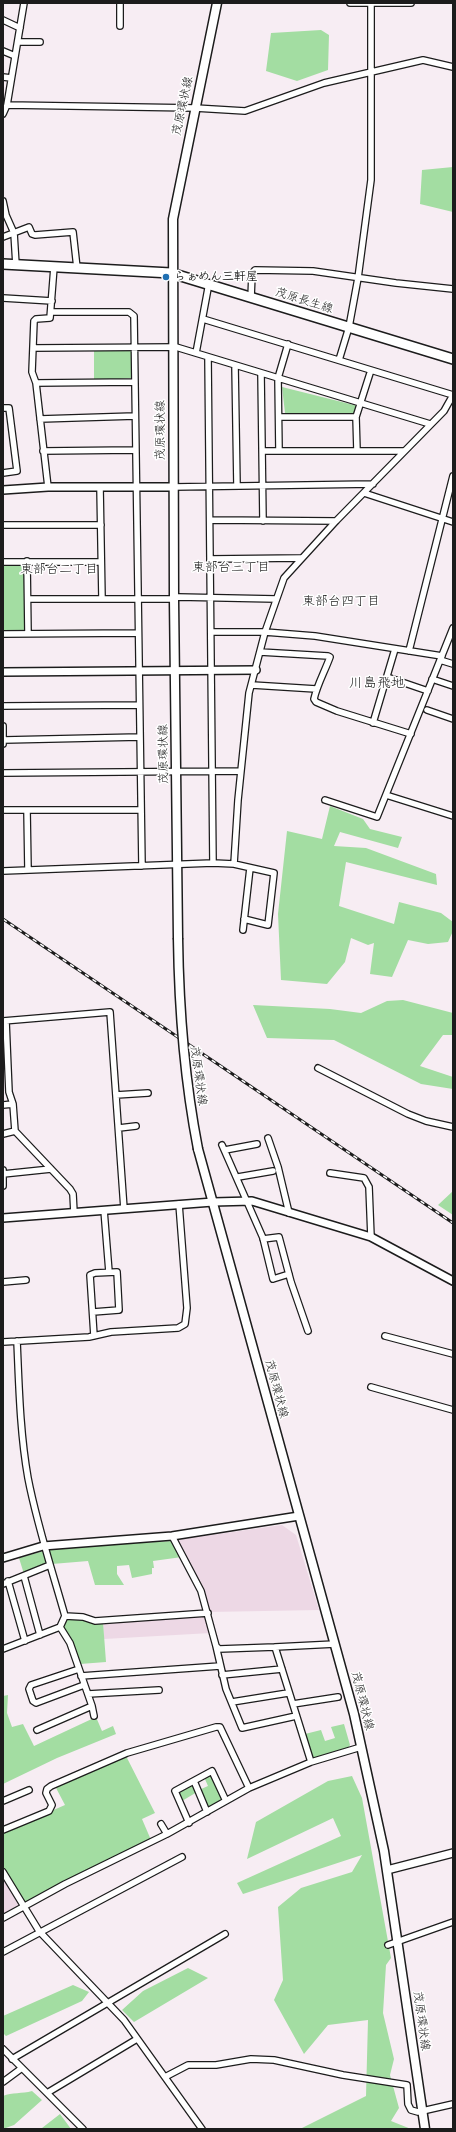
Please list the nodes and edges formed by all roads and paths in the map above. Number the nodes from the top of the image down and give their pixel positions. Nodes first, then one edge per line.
1 (24, 3) edge
2 (120, 3) edge
3 (217, 3) edge
4 (350, 3) edge
5 (411, 3) edge
6 (371, 4) edge
7 (3, 20) edge
8 (120, 26) dead end
9 (20, 28) junction
10 (18, 42) junction
11 (40, 42) dead end
12 (3, 51) edge
13 (15, 56) junction
14 (453, 67) edge
15 (371, 72) junction
16 (3, 77) edge
17 (11, 78) junction
18 (7, 105) junction
19 (195, 108) junction
20 (3, 114) edge
21 (3, 201) edge
22 (14, 233) junction
23 (3, 237) edge
24 (3, 264) edge
25 (16, 265) junction
26 (54, 267) junction
27 (77, 268) junction
28 (171, 273) junction
29 (358, 278) junction
30 (209, 283) junction
31 (453, 289) edge
32 (3, 298) edge
33 (251, 298) junction
34 (52, 301) junction
35 (51, 312) junction
36 (203, 319) junction
37 (349, 327) junction
38 (288, 344) junction
39 (172, 347) junction
40 (34, 348) junction
41 (135, 348) junction
42 (196, 353) junction
43 (208, 357) junction
44 (453, 359) edge
45 (340, 360) junction
46 (235, 365) junction
47 (371, 370) junction
48 (261, 373) junction
49 (278, 378) junction
50 (135, 382) junction
51 (36, 383) junction
52 (453, 395) edge
53 (361, 404) junction
54 (3, 408) edge
55 (135, 416) junction
56 (279, 417) junction
57 (356, 417) junction
58 (40, 419) junction
59 (430, 424) junction
60 (135, 450) junction
61 (262, 450) junction
62 (357, 450) junction
63 (43, 451) junction
64 (279, 451) junction
65 (404, 451) junction
66 (3, 473) edge
67 (453, 476) edge
68 (373, 484) junction
69 (262, 485) junction
70 (173, 486) junction
71 (210, 486) junction
72 (237, 486) junction
73 (48, 487) junction
74 (100, 487) junction
75 (136, 487) junction
76 (3, 490) edge
77 (364, 493) junction
78 (443, 519) junction
79 (210, 520) junction
80 (263, 521) junction
81 (336, 521) junction
82 (453, 522) edge
83 (100, 525) junction
84 (3, 526) edge
85 (301, 558) junction
86 (210, 559) junction
87 (3, 562) edge
88 (27, 562) junction
89 (101, 562) junction
90 (28, 599) junction
91 (102, 599) junction
92 (137, 599) junction
93 (174, 599) junction
94 (211, 599) junction
95 (276, 599) junction
96 (453, 628) edge
97 (211, 632) junction
98 (265, 632) junction
99 (3, 634) edge
100 (28, 634) junction
101 (137, 634) junction
102 (451, 638) edge
103 (395, 649) junction
104 (408, 651) junction
105 (260, 652) junction
106 (441, 658) junction
107 (453, 664) edge
108 (256, 670) junction
109 (138, 671) junction
110 (175, 671) junction
111 (212, 671) junction
112 (3, 672) edge
113 (387, 677) junction
114 (432, 680) junction
115 (252, 685) junction
116 (453, 686) edge
117 (316, 689) junction
118 (428, 691) junction
119 (3, 706) edge
120 (139, 706) junction
121 (427, 710) dead end
122 (453, 719) edge
123 (373, 723) junction
124 (3, 726) edge
125 (411, 734) junction
126 (140, 738) junction
127 (3, 742) edge
128 (240, 771) junction
129 (3, 772) edge
130 (141, 772) junction
131 (176, 772) junction
132 (212, 772) junction
133 (386, 795) junction
134 (325, 800) dead end
135 (3, 810) edge
136 (27, 810) junction
137 (141, 810) junction
138 (453, 816) edge
139 (213, 863) junction
140 (177, 864) junction
141 (234, 864) junction
142 (142, 866) junction
143 (250, 868) junction
144 (28, 870) junction
145 (3, 871) edge
146 (244, 919) junction
147 (243, 930) dead end
148 (4, 1021) edge
149 (5, 1062) edge
150 (318, 1068) dead end
151 (6, 1092) edge
152 (148, 1093) dead end
153 (116, 1095) junction
154 (13, 1104) junction
155 (3, 1105) edge
156 (136, 1126) dead end
157 (453, 1127) edge
158 (119, 1128) junction
159 (15, 1131) junction
160 (3, 1134) edge
161 (268, 1138) dead end
162 (257, 1144) dead end
163 (51, 1169) junction
164 (3, 1170) edge
165 (273, 1171) dead end
166 (330, 1173) dead end
167 (3, 1174) edge
168 (238, 1177) junction
169 (3, 1186) edge
170 (246, 1201) junction
171 (213, 1202) junction
172 (179, 1204) junction
173 (124, 1209) junction
174 (104, 1210) junction
175 (74, 1213) junction
176 (289, 1213) junction
177 (3, 1218) edge
178 (371, 1237) junction
179 (263, 1239) junction
180 (109, 1272) junction
181 (289, 1274) junction
182 (26, 1280) dead end
183 (453, 1281) edge
184 (3, 1282) edge
185 (93, 1312) junction
186 (308, 1331) dead end
187 (94, 1336) junction
188 (385, 1336) dead end
189 (17, 1341) junction
190 (3, 1342) edge
191 (453, 1354) edge
192 (371, 1388) dead end
193 (453, 1410) edge
194 (299, 1516) junction
195 (172, 1536) junction
196 (43, 1546) junction
197 (3, 1558) edge
198 (50, 1565) junction
199 (24, 1576) junction
200 (6, 1582) edge
201 (208, 1613) junction
202 (66, 1616) junction
203 (60, 1627) junction
204 (40, 1635) junction
205 (25, 1641) junction
206 (335, 1644) junction
207 (216, 1646) junction
208 (275, 1647) junction
209 (3, 1649) edge
210 (220, 1666) junction
211 (79, 1669) junction
212 (282, 1669) junction
213 (222, 1675) junction
214 (81, 1676) junction
215 (84, 1684) junction
216 (159, 1690) dead end
217 (288, 1693) junction
218 (88, 1694) junction
219 (338, 1697) dead end
220 (232, 1702) junction
221 (293, 1704) junction
222 (92, 1706) junction
223 (94, 1716) dead end
224 (296, 1716) junction
225 (37, 1730) dead end
226 (361, 1746) junction
227 (311, 1762) junction
228 (194, 1781) junction
229 (249, 1788) junction
230 (28, 1790) dead end
231 (3, 1801) edge
232 (226, 1801) junction
233 (207, 1812) junction
234 (189, 1822) junction
235 (161, 1824) dead end
236 (3, 1830) edge
237 (167, 1834) junction
238 (453, 1853) edge
239 (182, 1857) dead end
240 (386, 1870) junction
241 (3, 1872) edge
242 (22, 1906) junction
243 (3, 1918) edge
244 (453, 1922) edge
245 (39, 1931) junction
246 (225, 1934) dead end
247 (398, 1942) junction
248 (388, 1945) dead end
249 (3, 1952) edge
250 (107, 2002) junction
251 (137, 2039) junction
252 (4, 2052) edge
253 (12, 2059) junction
254 (22, 2068) junction
255 (165, 2077) junction
256 (3, 2082) edge
257 (47, 2093) junction
258 (453, 2104) edge
259 (423, 2111) junction
260 (84, 2129) edge
261 (202, 2129) edge
262 (425, 2129) edge

1 - 9 street
2 - 8 street
3 - 19 main road, 茂原環状線
4 - 6 street
5 - 6 street
6 - 15 street
7 - 9 street
9 - 10 street
10 - 11 street
10 - 13 street
12 - 13 street
13 - 17 street
14 - 15 street
15 - 19 street
15 - 29 street
16 - 17 street
17 - 18 street
18 - 19 street
18 - 20 street
19 - 28 main road, 茂原環状線
21 - 22 street
22 - 23 street
22 - 25 street
22 - 27 street
24 - 25 main road, 茂原長生線
25 - 26 main road, 茂原長生線
26 - 27 main road, 茂原長生線
26 - 34 street
27 - 28 main road, 茂原長生線
28 - 30 main road, 茂原長生線
28 - 39 main road, 茂原環状線
29 - 31 street
29 - 33 street
29 - 37 street
30 - 33 main road, 茂原長生線
30 - 36 street
32 - 34 street
33 - 37 main road, 茂原長生線
34 - 35 street
35 - 40 street
35 - 41 street
36 - 38 street
36 - 42 street
37 - 44 main road, 茂原長生線
37 - 45 street
38 - 45 street
38 - 49 street
39 - 41 street
39 - 42 street
39 - 70 main road, 茂原環状線
40 - 41 street
40 - 51 street
41 - 50 street
42 - 43 street
43 - 46 street
43 - 71 street
45 - 47 street
46 - 48 street
46 - 72 street
47 - 52 street
47 - 53 street
48 - 49 street
48 - 61 street
49 - 53 street
49 - 56 street
50 - 51 street
50 - 55 street
51 - 58 street
52 - 59 street
53 - 57 street
53 - 59 street
54 - 66 street
55 - 58 street
55 - 60 street
56 - 57 street
56 - 64 street
57 - 62 street
58 - 63 street
59 - 65 street
60 - 63 street
60 - 75 street
61 - 64 street
61 - 69 street
62 - 64 street
62 - 65 street
63 - 73 street
65 - 68 street
67 - 78 street
68 - 69 street
68 - 77 street
69 - 72 street
69 - 80 street
70 - 71 street
70 - 75 street
70 - 93 main road, 茂原環状線
71 - 72 street
71 - 79 street
73 - 74 street
73 - 76 street
74 - 75 street
74 - 83 street
75 - 92 street
77 - 78 street
77 - 81 street
78 - 82 street
78 - 104 street
79 - 80 street
79 - 86 street
80 - 81 street
81 - 85 street
83 - 84 street
83 - 89 street
85 - 86 street
85 - 95 street
86 - 94 street
87 - 88 street
88 - 89 street
88 - 90 street
89 - 91 street
90 - 91 street
90 - 100 street
91 - 92 street
92 - 93 street
92 - 101 street
93 - 94 street
93 - 110 main road, 茂原環状線
94 - 95 street
94 - 97 street
95 - 98 street
96 - 102 street
97 - 98 street
97 - 111 street
98 - 103 street
98 - 105 street
99 - 100 street
100 - 101 street
101 - 109 street
102 - 106 street
103 - 104 street
103 - 113 street
104 - 106 street
105 - 108 street
105 - 117 street
106 - 107 street
106 - 114 street
108 - 111 street
108 - 115 street
109 - 110 street
109 - 112 street
109 - 120 street
110 - 111 street
110 - 131 main road, 茂原環状線
111 - 132 street
113 - 118 street
113 - 123 street
114 - 116 street
114 - 118 street
115 - 117 street
115 - 128 street
117 - 123 street
118 - 125 street
119 - 120 street
120 - 126 street
121 - 122 street
123 - 125 street
124 - 127 street
125 - 133 street
126 - 127 street
126 - 130 street
128 - 132 street
128 - 141 street
129 - 130 street
130 - 131 street
130 - 137 street
131 - 132 street
131 - 140 main road, 茂原環状線
132 - 139 street
133 - 134 street
133 - 138 street
135 - 136 street
136 - 137 street
136 - 144 street
137 - 142 street
139 - 140 street
139 - 141 street
140 - 142 street
140 - 171 main road, 茂原環状線, bridge
141 - 143 street
142 - 144 street
143 - 146 street
143 - 146 street
144 - 145 street
146 - 147 street
148 - 149 street
148 - 153 street
149 - 151 street
150 - 157 street
151 - 154 street
152 - 153 street
153 - 158 street
154 - 155 street
154 - 159 street
156 - 158 street
158 - 173 street
159 - 160 street
159 - 163 street
161 - 176 street
162 - 168 street
163 - 167 street
163 - 175 street
164 - 167 street
165 - 168 street
166 - 178 street
167 - 169 street
168 - 170 street
170 - 171 street
170 - 176 street
170 - 179 street
171 - 172 street
171 - 194 main road, 茂原環状線
172 - 173 street
172 - 187 street
173 - 174 street
174 - 175 street
174 - 180 street
175 - 177 street
176 - 178 street
178 - 183 street
179 - 181 street
179 - 181 street
180 - 185 street
180 - 185 street
181 - 186 street
182 - 184 street
185 - 187 street
187 - 189 street
188 - 191 street
189 - 190 street
189 - 196 street
192 - 193 street
194 - 195 street
194 - 206 main road, 茂原環状線
195 - 196 street
195 - 201 street
196 - 197 street
196 - 198 street
198 - 199 street
198 - 202 street
199 - 200 street
199 - 204 street
200 - 205 street
201 - 202 street
201 - 207 street
202 - 203 street
203 - 204 street
203 - 211 street
204 - 205 street
205 - 209 street
206 - 208 street
206 - 226 main road, 茂原環状線
207 - 208 street
207 - 210 street
208 - 212 street
210 - 213 street
210 - 214 street
211 - 214 street
211 - 215 street
212 - 213 street
212 - 217 street
213 - 220 street
214 - 215 street
215 - 218 street
216 - 218 street
217 - 220 street
217 - 221 street
218 - 222 street
219 - 221 street
220 - 224 street
221 - 224 street
222 - 223 street
222 - 225 street
224 - 227 street
226 - 227 street
226 - 240 main road, 茂原環状線
227 - 229 street
228 - 232 street
228 - 233 street
228 - 234 street
229 - 232 street
229 - 236 street
230 - 231 street
232 - 233 street
233 - 234 street
234 - 237 street
235 - 237 street
237 - 242 street
238 - 240 street
239 - 245 street
240 - 247 main road, 茂原環状線
241 - 242 street
242 - 243 street
242 - 245 street
244 - 247 street
245 - 249 street
245 - 250 street
246 - 250 street
247 - 248 street
247 - 259 main road, 茂原環状線
250 - 251 street
250 - 253 street
251 - 255 street
251 - 257 street
252 - 253 street
253 - 254 street
254 - 256 street
254 - 257 street
255 - 259 street
255 - 261 street
257 - 260 street
258 - 259 street
259 - 262 main road, 茂原環状線

